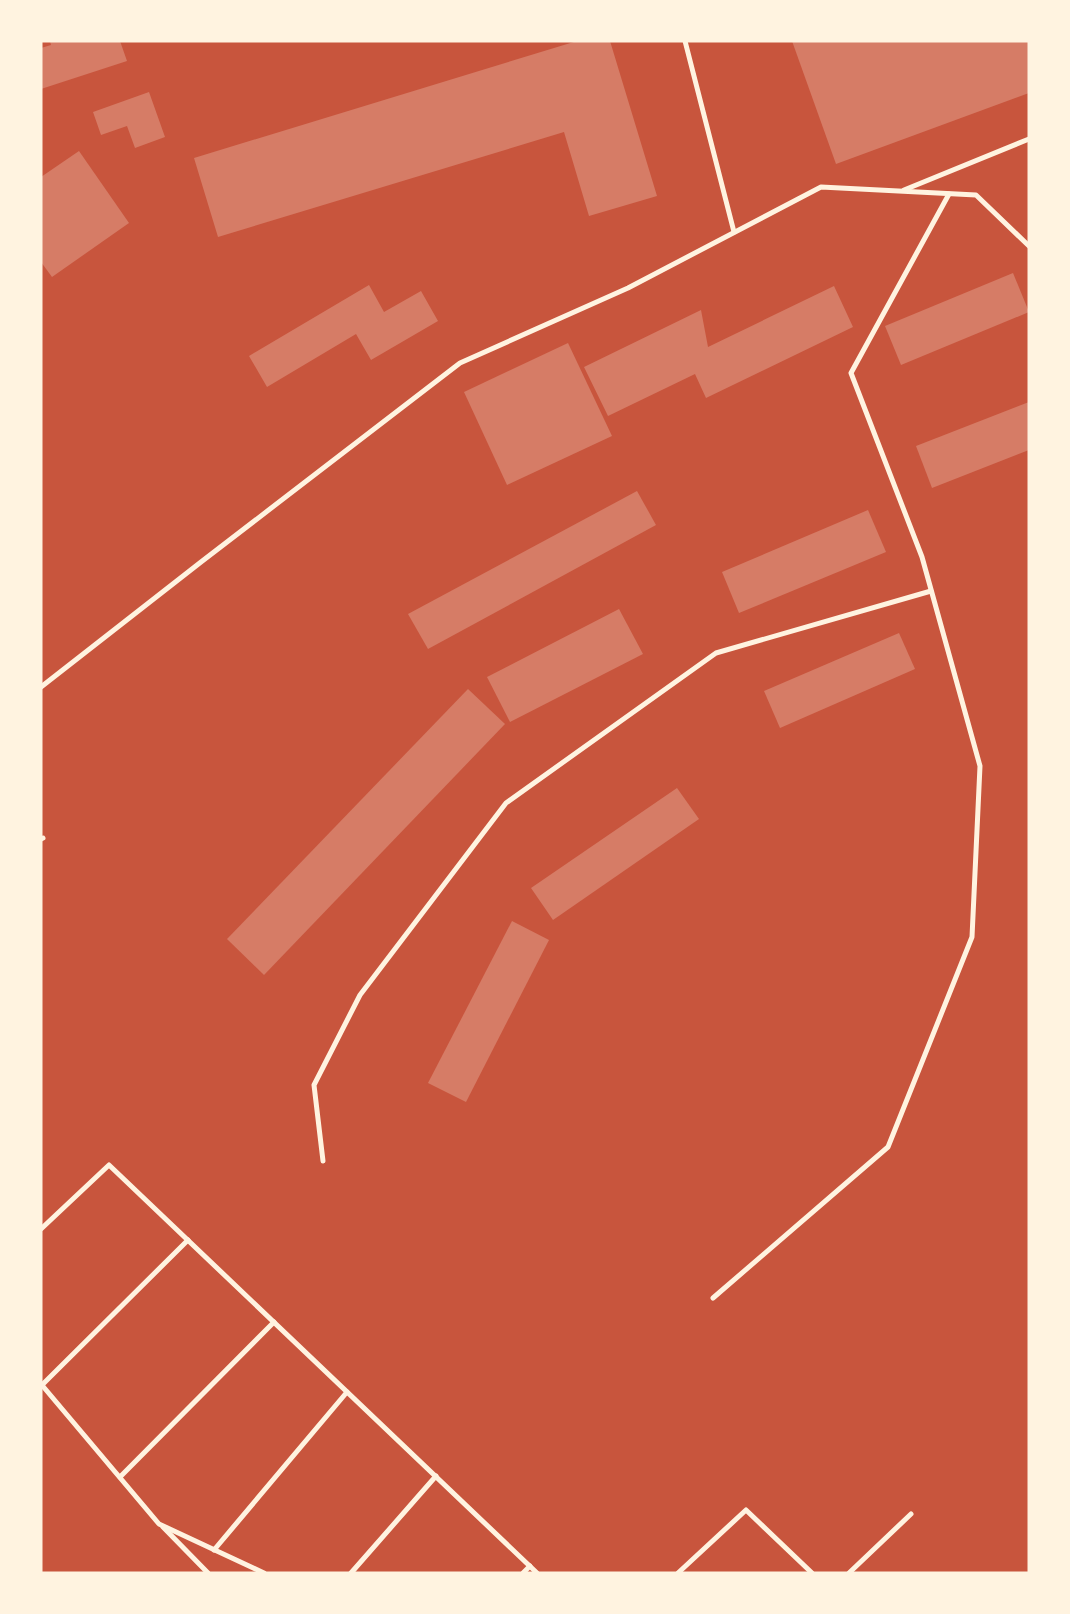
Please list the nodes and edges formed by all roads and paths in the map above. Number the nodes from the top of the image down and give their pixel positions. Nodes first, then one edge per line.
1 (685, 41) edge
2 (1029, 139) edge
3 (902, 191) junction
4 (949, 194) junction
5 (734, 232) junction
6 (1029, 246) edge
7 (931, 590) junction
8 (41, 687) edge
9 (324, 1161) dead end
10 (41, 1229) edge
11 (188, 1240) junction
12 (713, 1298) dead end
13 (274, 1322) junction
14 (42, 1384) edge
15 (347, 1392) junction
16 (436, 1476) junction
17 (120, 1477) junction
18 (912, 1514) dead end
19 (159, 1524) junction
20 (214, 1550) junction
21 (530, 1566) junction
22 (208, 1573) edge
23 (264, 1573) edge
24 (351, 1573) edge
25 (524, 1573) edge
26 (537, 1573) edge
27 (678, 1573) edge
28 (812, 1573) edge
29 (849, 1573) edge

1 - 5 street
2 - 3 street
3 - 4 street
3 - 5 street
4 - 6 street
4 - 7 street
5 - 8 street
7 - 9 street
7 - 12 street
10 - 11 street
11 - 13 street
11 - 14 street
13 - 15 street
13 - 17 street
14 - 17 street
15 - 16 street
15 - 20 street
16 - 21 street
16 - 24 street
17 - 19 street
18 - 29 street
19 - 20 street
19 - 22 street
20 - 23 street
21 - 25 street
21 - 26 street
27 - 28 street

